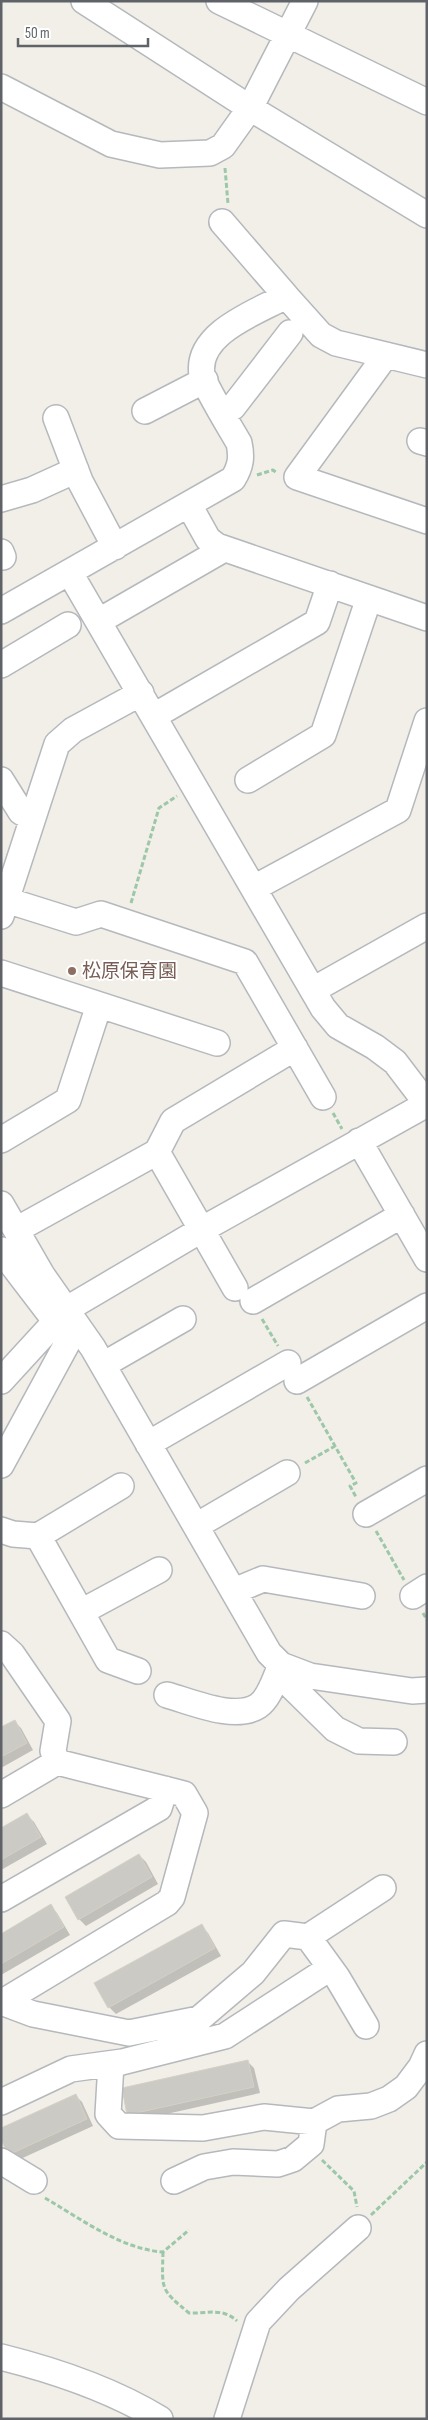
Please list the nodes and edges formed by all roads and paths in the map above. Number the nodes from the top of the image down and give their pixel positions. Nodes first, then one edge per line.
1 (84, 1) edge
2 (220, 1) edge
3 (305, 1) edge
4 (288, 33) junction
5 (1, 87) edge
6 (427, 102) edge
7 (250, 108) junction
8 (222, 146) junction
9 (226, 215) joint
10 (427, 216) edge
11 (286, 296) junction
12 (290, 333) dead end
13 (386, 355) junction
14 (427, 365) edge
15 (205, 380) junction
16 (145, 411) dead end
17 (223, 413) junction
18 (56, 418) dead end
19 (76, 470) junction
20 (237, 473) junction
21 (297, 477) junction
22 (1, 499) edge
23 (189, 505) junction
24 (427, 521) edge
25 (115, 547) junction
26 (224, 549) junction
27 (70, 573) junction
28 (330, 584) junction
29 (369, 598) junction
30 (1, 611) edge
31 (427, 618) edge
32 (98, 621) junction
33 (68, 625) dead end
34 (1, 665) edge
35 (141, 693) junction
36 (154, 716) junction
37 (427, 720) edge
38 (1, 780) edge
39 (248, 780) dead end
40 (159, 808) dead end
41 (33, 818) junction
42 (254, 888) junction
43 (4, 908) edge
44 (125, 922) junction
45 (427, 926) edge
46 (1, 973) edge
47 (313, 990) junction
48 (99, 1005) junction
49 (217, 1043) dead end
50 (295, 1048) junction
51 (323, 1097) joint
52 (427, 1104) edge
53 (1, 1140) edge
54 (356, 1143) junction
55 (157, 1152) junction
56 (1, 1204) edge
57 (402, 1215) junction
58 (16, 1230) junction
59 (200, 1230) junction
60 (1, 1250) edge
61 (427, 1259) edge
62 (244, 1295) junction
63 (427, 1306) edge
64 (61, 1316) junction
65 (183, 1319) dead end
66 (102, 1365) junction
67 (293, 1372) junction
68 (1, 1381) edge
69 (148, 1444) junction
70 (335, 1446) junction
71 (1, 1465) edge
72 (287, 1473) joint
73 (427, 1480) edge
74 (121, 1486) dead end
75 (366, 1514) junction
76 (196, 1526) junction
77 (1, 1530) edge
78 (38, 1536) junction
79 (159, 1570) dead end
80 (234, 1591) junction
81 (420, 1592) edge
82 (362, 1596) dead end
83 (81, 1612) junction
84 (427, 1620) edge
85 (1, 1644) edge
86 (279, 1669) junction
87 (138, 1670) dead end
88 (427, 1690) edge
89 (168, 1695) dead end
90 (394, 1742) dead end
91 (57, 1762) junction
92 (165, 1789) junction
93 (1, 1795) edge
94 (383, 1888) dead end
95 (1, 1899) edge
96 (308, 1937) junction
97 (330, 1968) junction
98 (1, 2002) edge
99 (366, 2026) dead end
100 (427, 2054) edge
101 (111, 2064) junction
102 (1, 2102) edge
103 (313, 2133) junction
104 (1, 2162) edge
105 (427, 2162) edge
106 (34, 2181) joint
107 (174, 2181) dead end
108 (358, 2228) junction
109 (189, 2230) dead end
110 (163, 2252) junction
111 (254, 2336) junction
112 (1, 2357) edge
113 (160, 2419) edge
114 (227, 2419) edge

1 - 7 street
2 - 4 street
3 - 4 street
4 - 6 street
4 - 7 street
5 - 8 street
7 - 8 street
7 - 10 street
8 - 9 path
9 - 11 street
11 - 13 street
11 - 15 street
12 - 17 street
13 - 14 street
13 - 21 street
15 - 16 street
15 - 17 street
17 - 20 street
18 - 19 street
19 - 22 street
19 - 25 street
20 - 21 path
20 - 23 street
21 - 24 street
23 - 25 street
23 - 26 street
25 - 27 street
26 - 28 street
26 - 32 street
27 - 30 street
27 - 32 street
28 - 29 street
28 - 36 street
29 - 31 street
29 - 39 street
32 - 35 street
33 - 34 street
35 - 36 street
35 - 41 street
36 - 42 street
37 - 42 street
38 - 41 street
40 - 44 path
41 - 43 street
42 - 47 street
43 - 44 street
44 - 50 street
45 - 47 street
46 - 48 street
47 - 52 street
48 - 49 street
48 - 53 street
50 - 51 street
50 - 55 street
51 - 54 path
52 - 54 street
54 - 57 street
54 - 59 street
55 - 58 street
55 - 59 street
56 - 58 street
57 - 61 street
57 - 62 street
58 - 64 street
59 - 62 street
59 - 64 street
60 - 64 street
62 - 67 path
63 - 67 street
64 - 66 street
64 - 68 street
64 - 71 street
65 - 66 street
66 - 69 street
67 - 69 street
67 - 70 path
69 - 76 street
70 - 72 path
70 - 75 path
72 - 76 street
73 - 75 street
74 - 78 street
75 - 81 path
76 - 80 street
77 - 78 street
78 - 83 street
79 - 83 street
80 - 82 street
80 - 86 street
81 - 84 path
83 - 87 street
85 - 91 street
86 - 88 street
86 - 89 street
86 - 90 street
91 - 92 street
91 - 93 street
92 - 95 street
92 - 98 street
94 - 96 street
96 - 97 street
96 - 98 street
97 - 99 street
97 - 101 street
100 - 103 street
101 - 102 street
101 - 103 street
103 - 107 street
103 - 108 path
104 - 106 street
105 - 108 path
106 - 110 path
108 - 111 street
109 - 110 path
110 - 111 path
111 - 114 street
112 - 113 street

